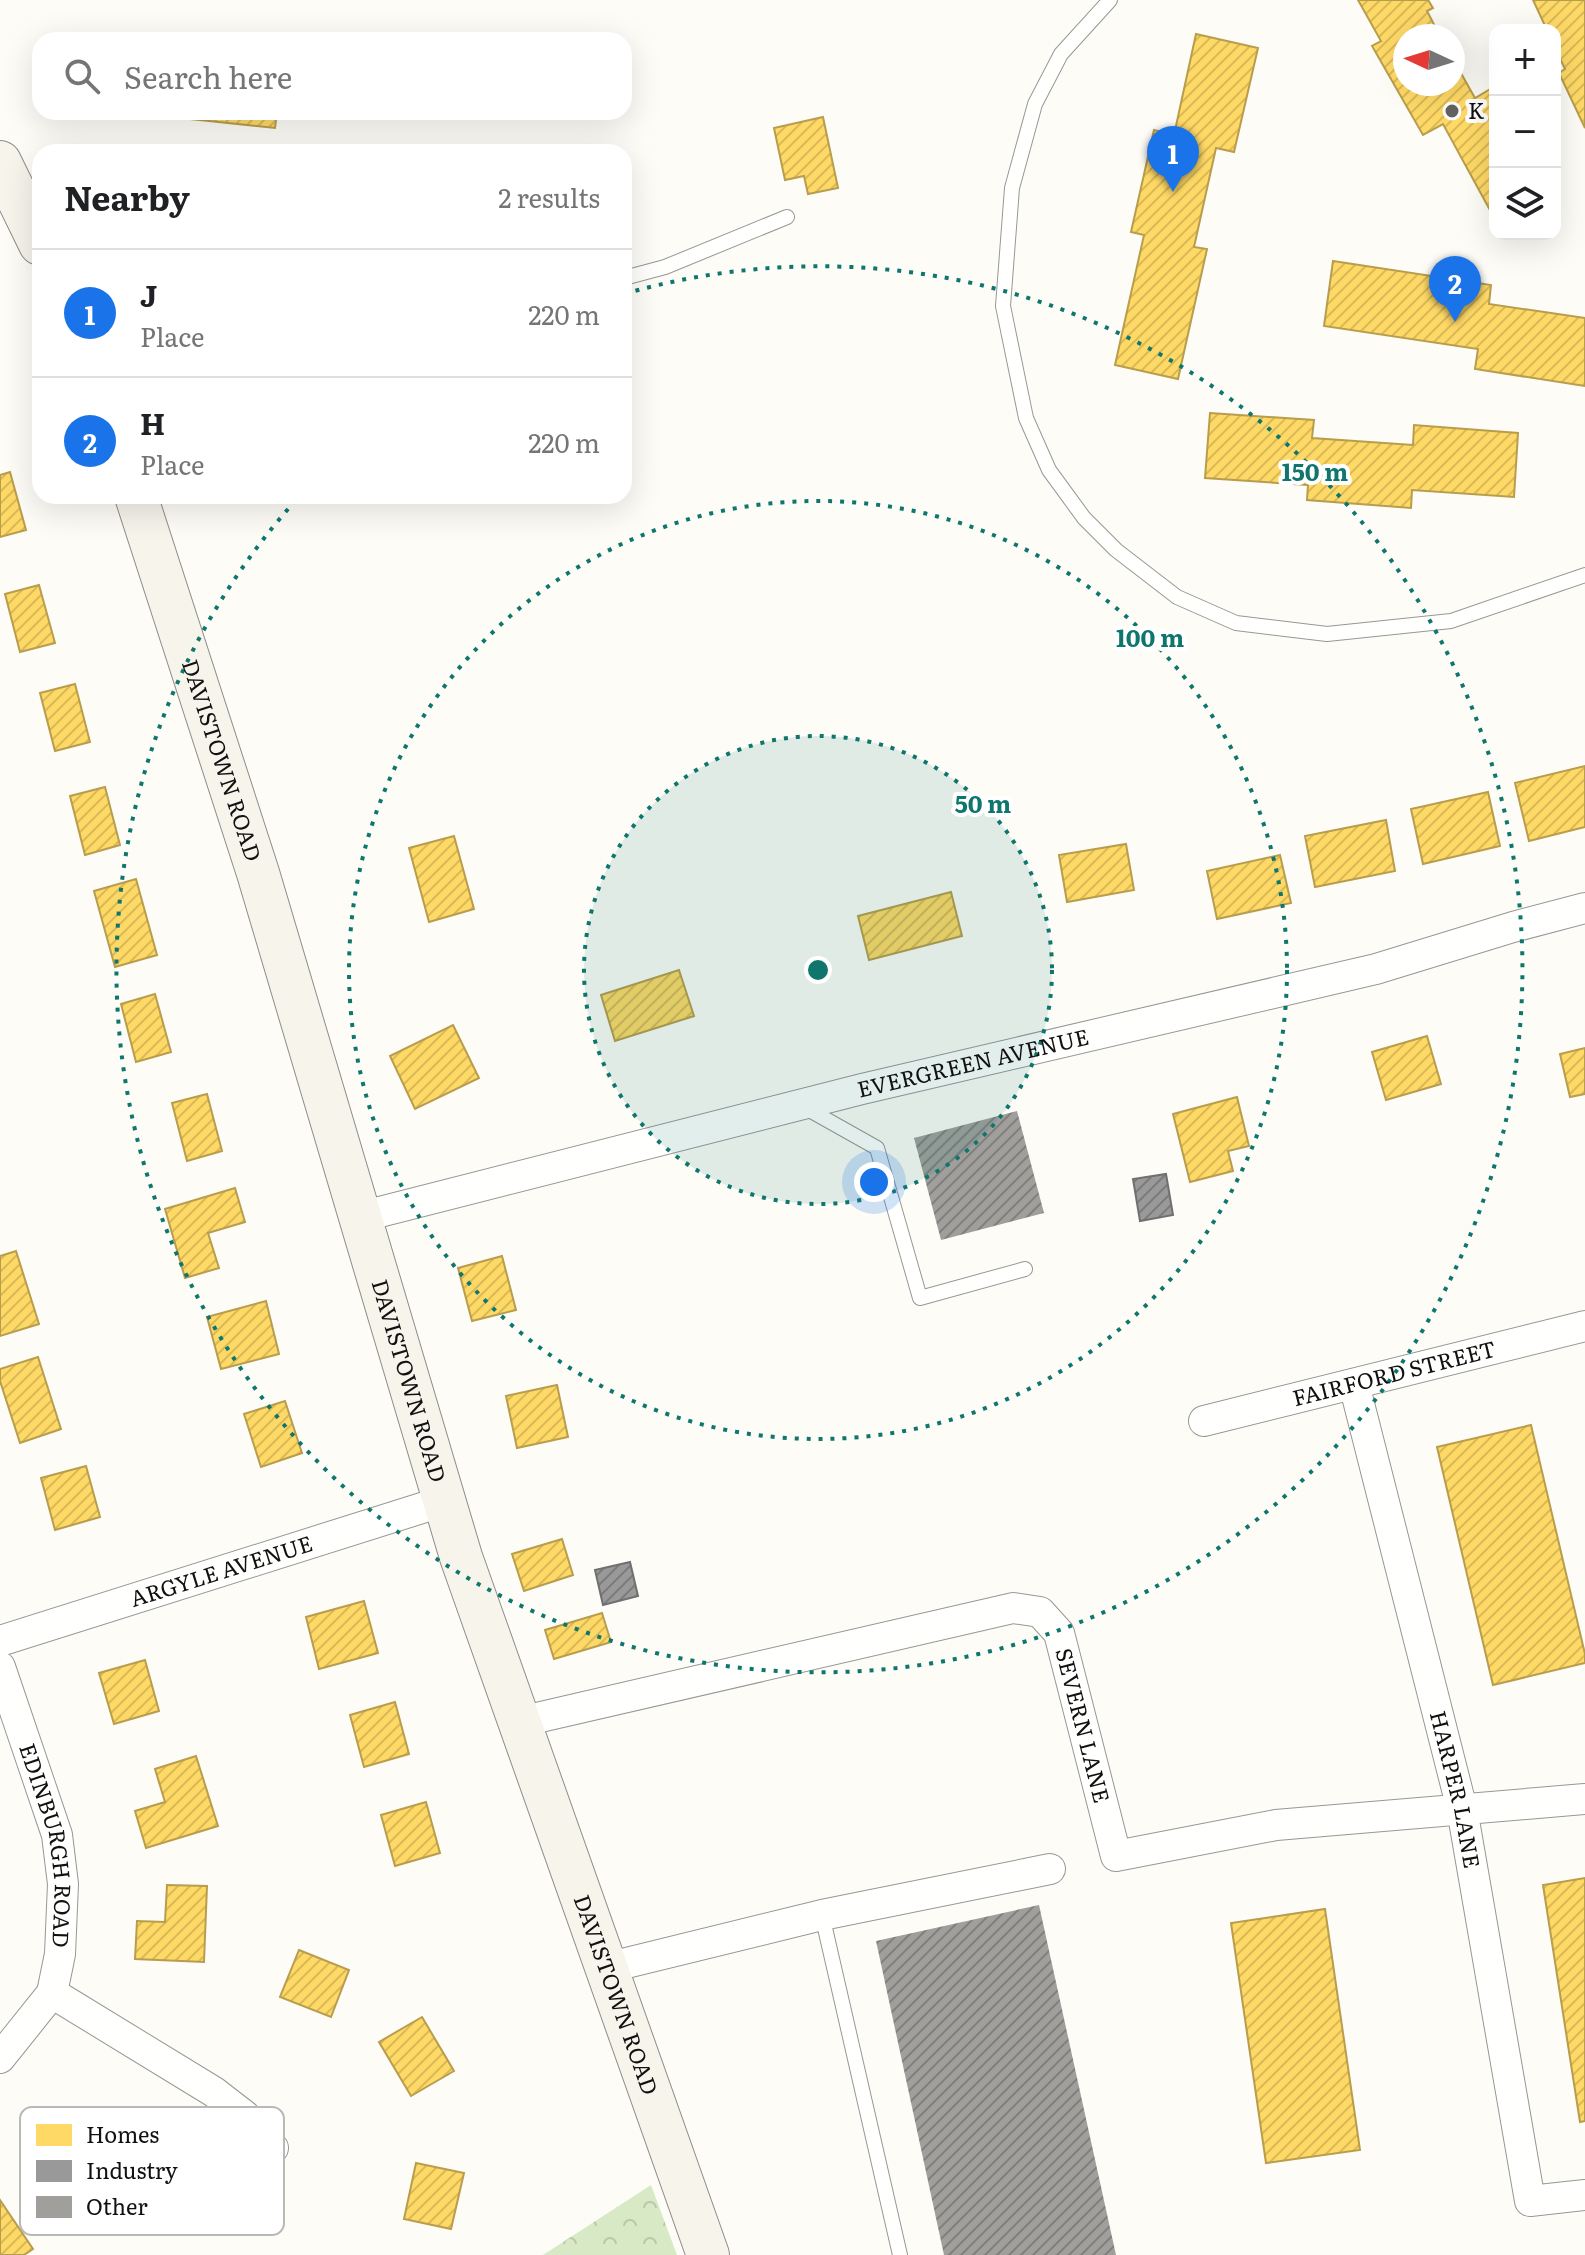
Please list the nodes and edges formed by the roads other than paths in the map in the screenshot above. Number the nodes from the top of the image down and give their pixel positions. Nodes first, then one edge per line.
1 (1110, 0) edge
2 (0, 162) edge
3 (787, 217) dead end
4 (32, 228) edge
5 (632, 276) edge
6 (139, 504) edge
7 (1585, 575) edge
8 (1585, 908) edge
9 (800, 1105) junction
10 (360, 1217) junction
11 (1025, 1269) dead end
12 (1585, 1326) edge
13 (1354, 1384) junction
14 (1204, 1421) dead end
15 (444, 1501) junction
16 (0, 1641) edge
17 (0, 1667) edge
18 (519, 1722) junction
19 (1585, 1799) edge
20 (1462, 1809) junction
21 (1050, 1869) dead end
22 (822, 1915) junction
23 (606, 1968) junction
24 (52, 1993) junction
25 (0, 2058) edge
26 (233, 2107) edge
27 (1585, 2195) edge
28 (708, 2255) edge
29 (900, 2255) edge

1 - 7 lane
2 - 4 street
3 - 5 lane
6 - 10 street, DAVISTOWN ROAD
8 - 9 street, EVERGREEN AVENUE
9 - 10 street, EVERGREEN AVENUE
9 - 11 lane
10 - 15 street, DAVISTOWN ROAD
12 - 13 street, FAIRFORD STREET
13 - 14 street, FAIRFORD STREET
13 - 20 street, HARPER LANE
15 - 16 street, ARGYLE AVENUE
15 - 18 street, DAVISTOWN ROAD
17 - 24 street, EDINBURGH ROAD
18 - 20 street, SEVERN LANE
18 - 23 street, DAVISTOWN ROAD
19 - 20 street, SEVERN LANE
20 - 27 street, HARPER LANE
21 - 22 street
22 - 23 street
22 - 29 lane
23 - 28 street, DAVISTOWN ROAD
24 - 25 street, EDINBURGH ROAD
24 - 26 street

